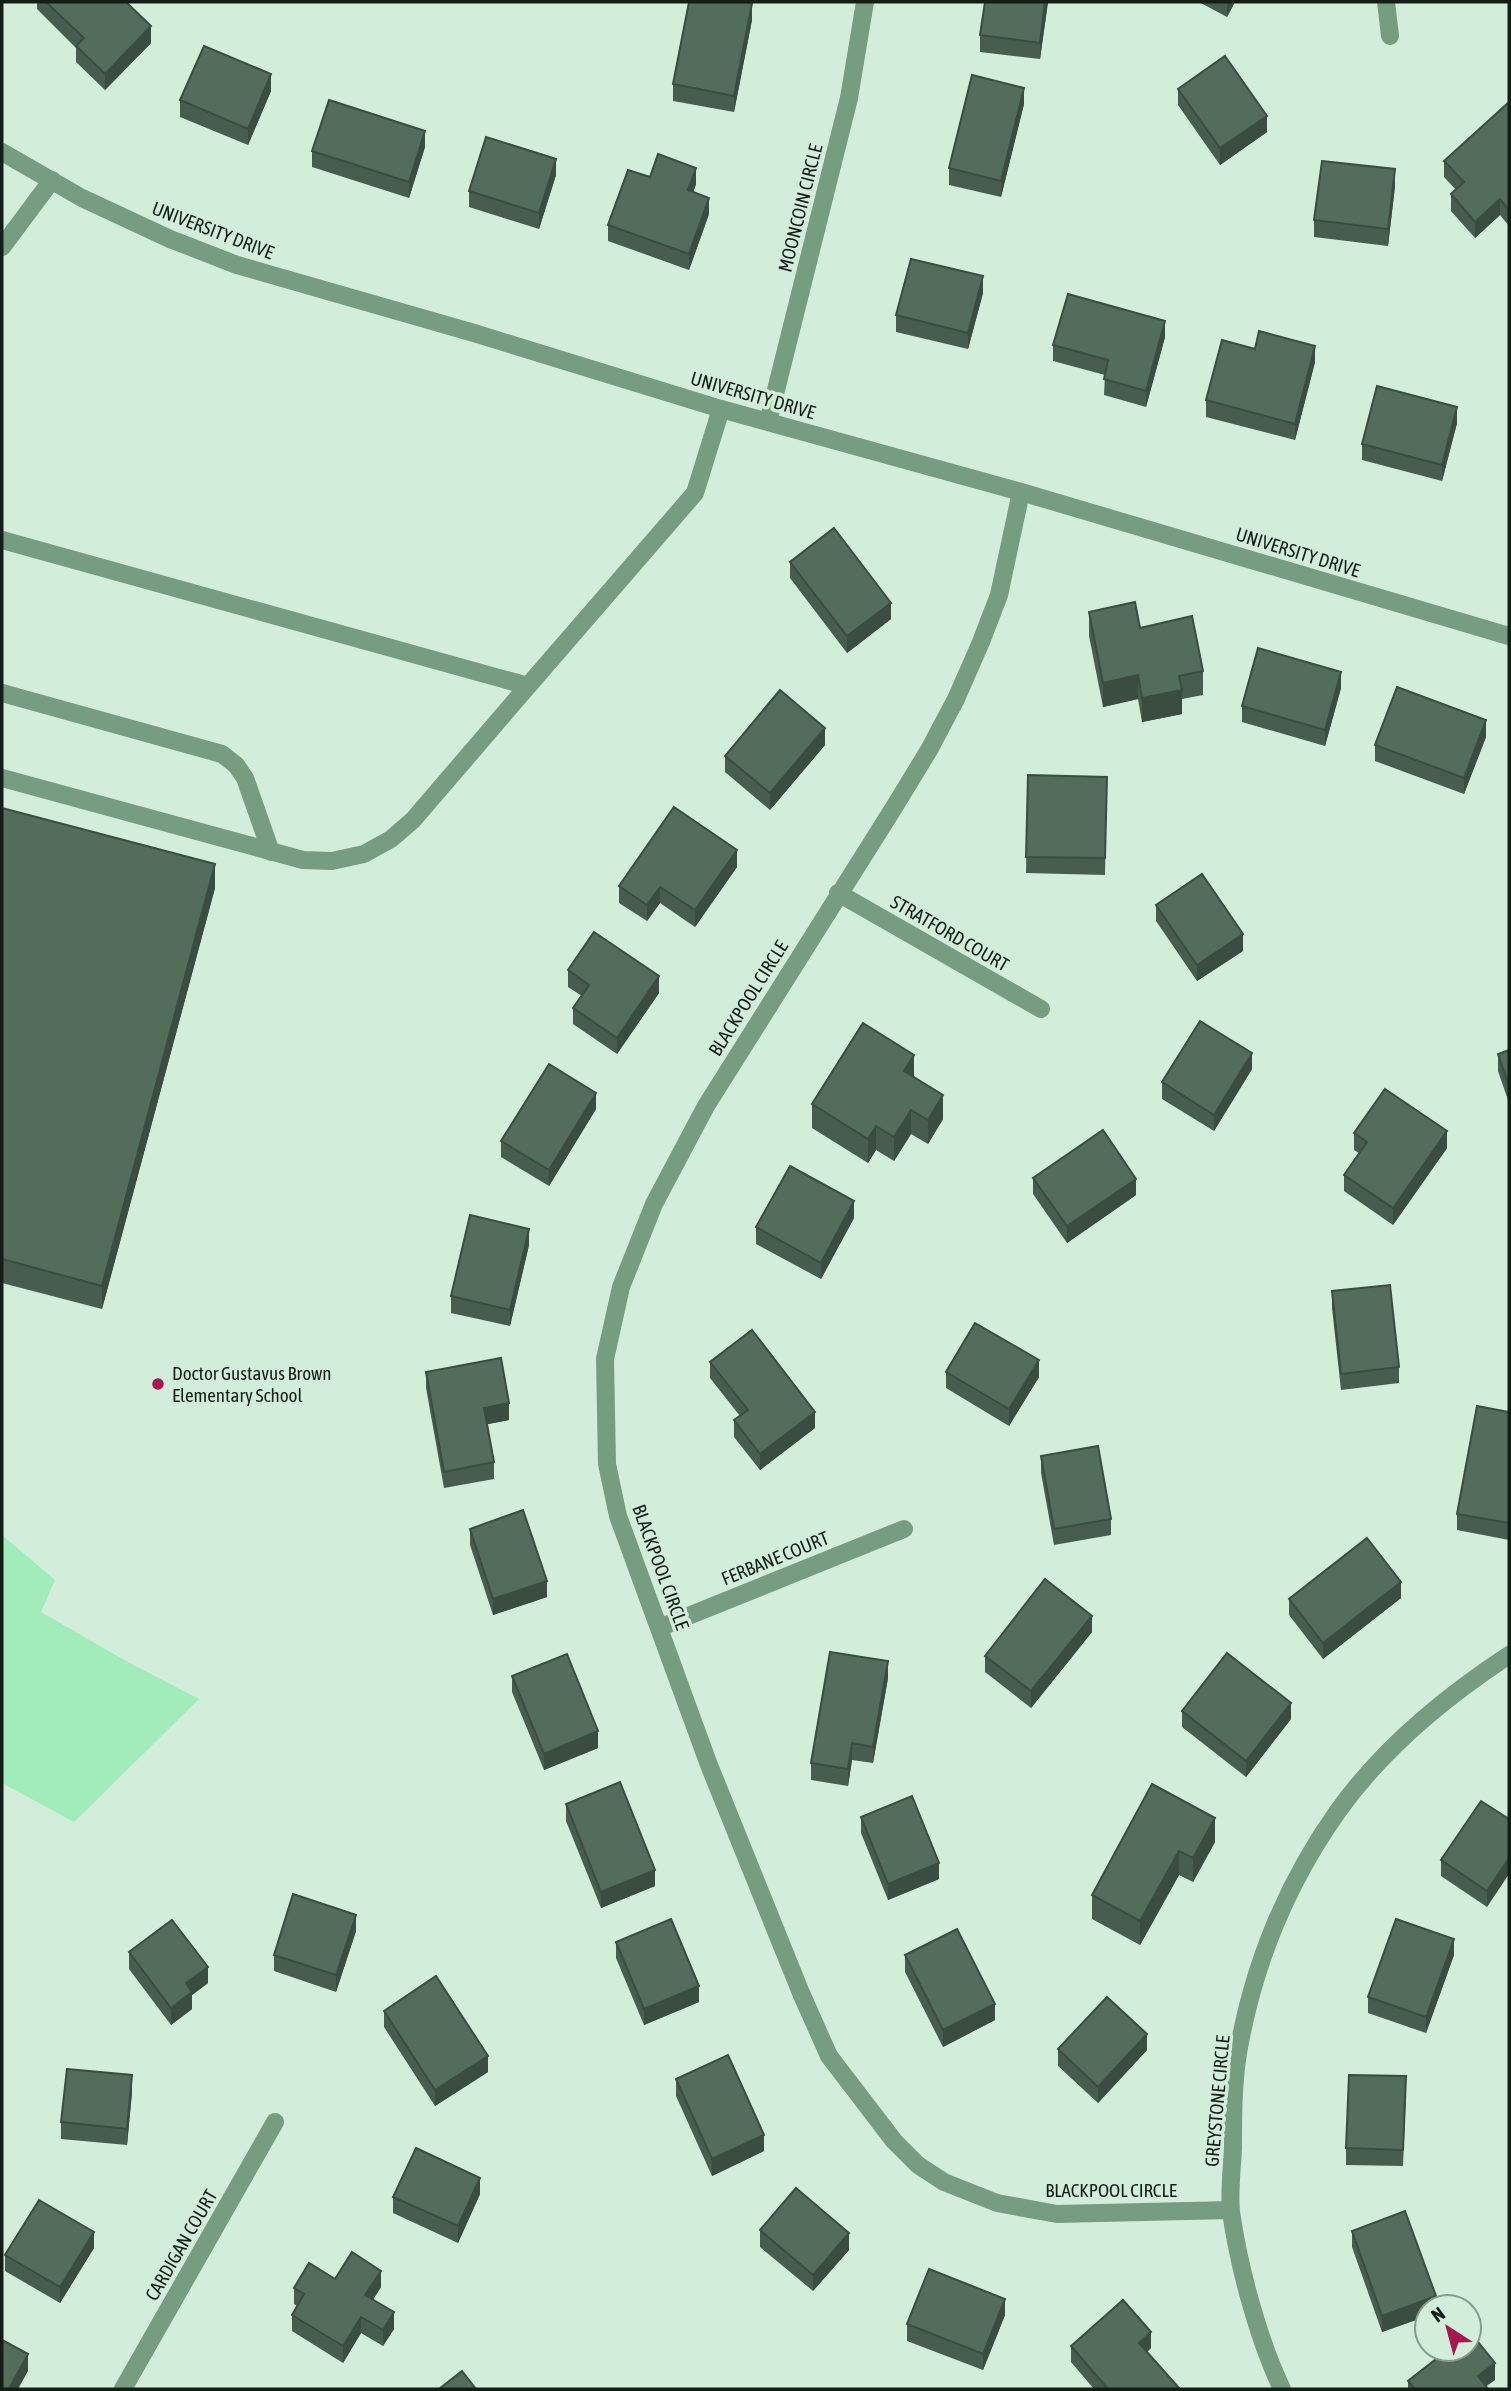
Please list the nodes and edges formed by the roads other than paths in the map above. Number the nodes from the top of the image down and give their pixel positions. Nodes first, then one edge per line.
1 (865, 2) edge
2 (1386, 2) edge
3 (1390, 36) dead end
4 (2, 152) edge
5 (52, 180) junction
6 (2, 247) edge
7 (721, 409) junction
8 (768, 422) junction
9 (1021, 492) junction
10 (2, 540) edge
11 (1509, 636) edge
12 (528, 686) junction
13 (2, 693) edge
14 (2, 778) edge
15 (271, 852) junction
16 (838, 893) junction
17 (1041, 1009) dead end
18 (904, 1529) dead end
19 (660, 1627) junction
20 (1509, 1655) edge
21 (275, 2122) dead end
22 (1231, 2210) junction
23 (123, 2389) edge
24 (1282, 2389) edge

1 - 8 street, MOONCOIN CIRCLE
2 - 3 street
4 - 5 street, UNIVERSITY DRIVE
5 - 6 street
5 - 7 street, UNIVERSITY DRIVE
7 - 8 street, UNIVERSITY DRIVE
7 - 12 street
8 - 9 street, UNIVERSITY DRIVE
9 - 11 street, UNIVERSITY DRIVE
9 - 16 street, BLACKPOOL CIRCLE
10 - 12 street
12 - 15 street
13 - 15 street
14 - 15 street
16 - 17 street, STRATFORD COURT
16 - 19 street, BLACKPOOL CIRCLE
18 - 19 street, FERBANE COURT
19 - 22 street, BLACKPOOL CIRCLE
20 - 22 street, GREYSTONE CIRCLE
21 - 23 street, CARDIGAN COURT
22 - 24 street, GREYSTONE CIRCLE

